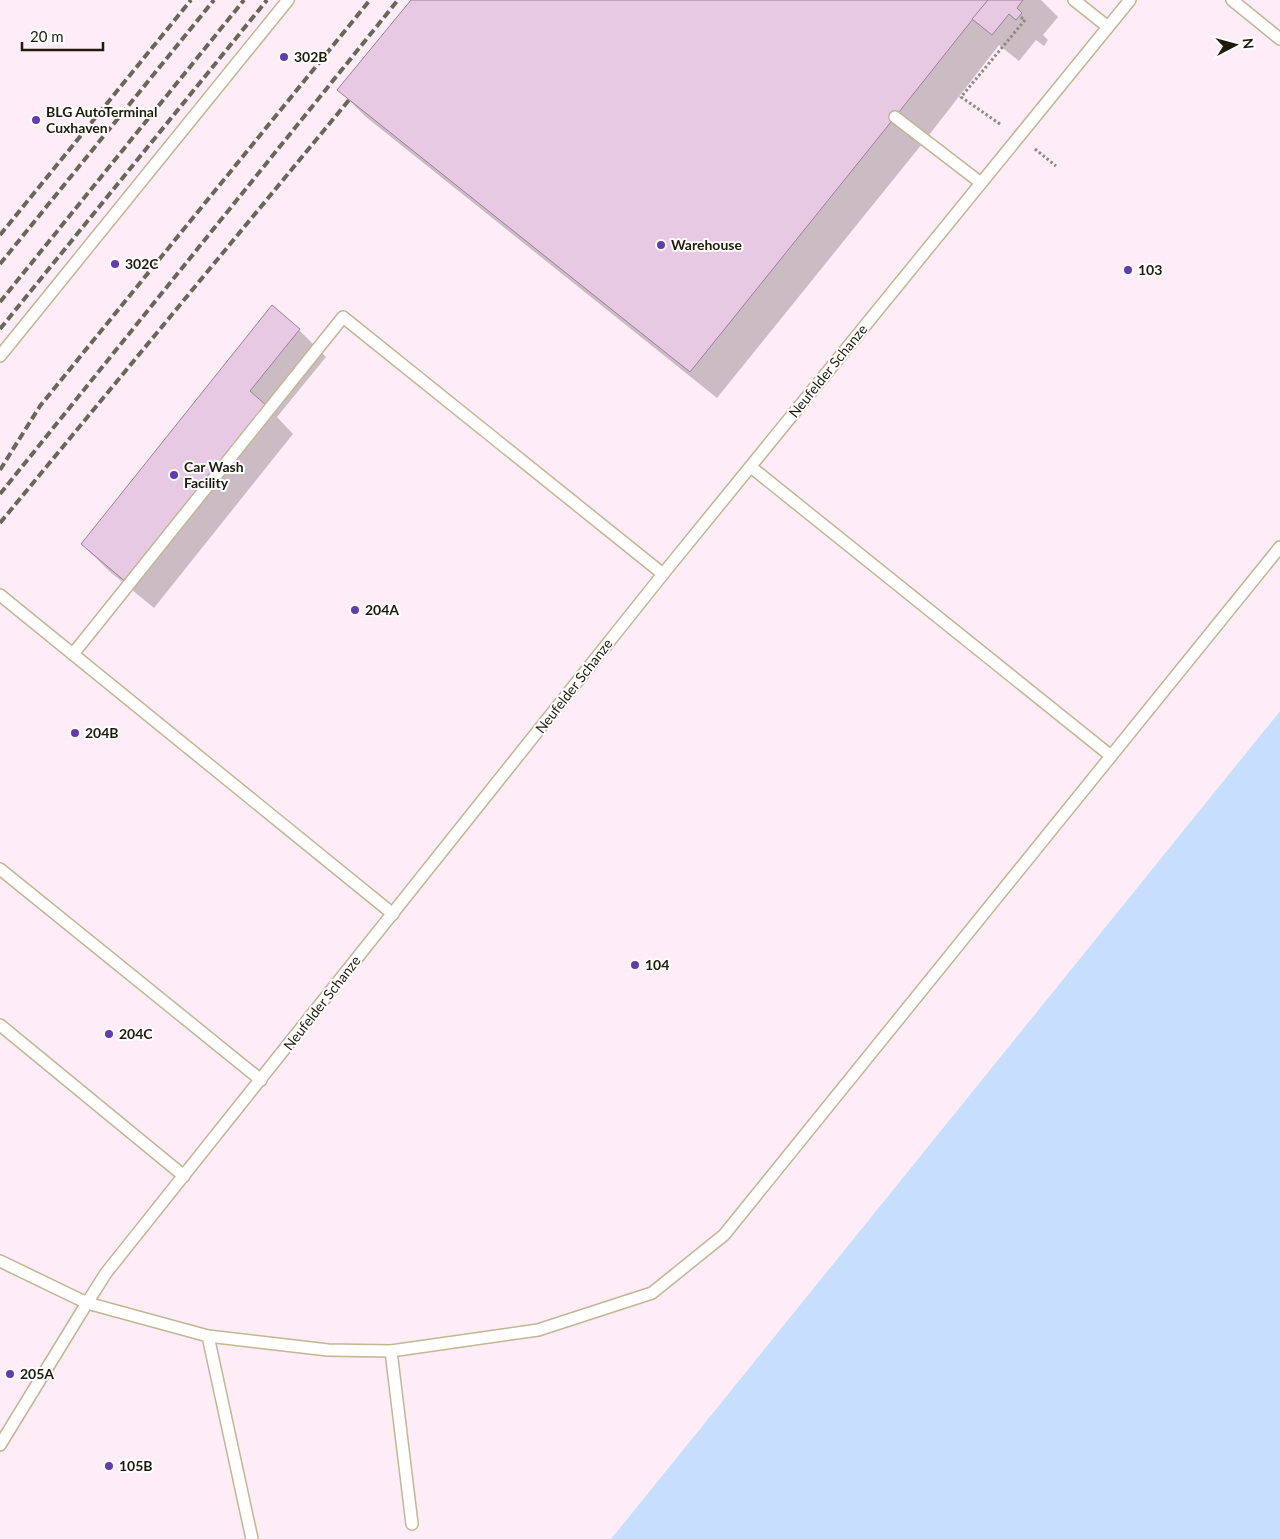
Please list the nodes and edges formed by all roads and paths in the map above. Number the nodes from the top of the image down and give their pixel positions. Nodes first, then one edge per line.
1 (288, 0) edge
2 (1074, 0) edge
3 (1130, 0) edge
4 (1232, 0) edge
5 (1019, 16) dead end
6 (1108, 27) junction
7 (1280, 38) edge
8 (896, 118) dead end
9 (1000, 124) dead end
10 (1035, 149) dead end
11 (1056, 166) dead end
12 (981, 183) junction
13 (0, 356) edge
14 (751, 467) junction
15 (1280, 547) edge
16 (663, 574) junction
17 (0, 595) edge
18 (73, 654) junction
19 (1111, 756) junction
20 (0, 869) edge
21 (393, 914) junction
22 (0, 1025) edge
23 (261, 1080) junction
24 (184, 1176) junction
25 (0, 1261) edge
26 (87, 1303) junction
27 (208, 1336) junction
28 (391, 1351) junction
29 (0, 1445) edge
30 (412, 1524) dead end
31 (251, 1534) edge
32 (243, 1539) edge

1 - 13 lane
2 - 6 lane
3 - 6 lane, Neufelder Schanze
4 - 7 lane
5 - 9 path
6 - 12 lane, Neufelder Schanze
8 - 12 lane
10 - 11 path
12 - 14 lane, Neufelder Schanze
14 - 16 lane, Neufelder Schanze
14 - 19 lane
15 - 19 lane
16 - 18 lane
16 - 21 lane, Neufelder Schanze
17 - 18 lane
18 - 21 lane
19 - 28 lane
20 - 23 lane
21 - 23 lane, Neufelder Schanze
22 - 24 lane
23 - 24 lane, Neufelder Schanze
24 - 26 lane, Neufelder Schanze
25 - 26 lane
26 - 27 lane
26 - 29 lane, Neufelder Schanze
27 - 28 lane
27 - 31 lane
28 - 30 lane
31 - 32 lane

